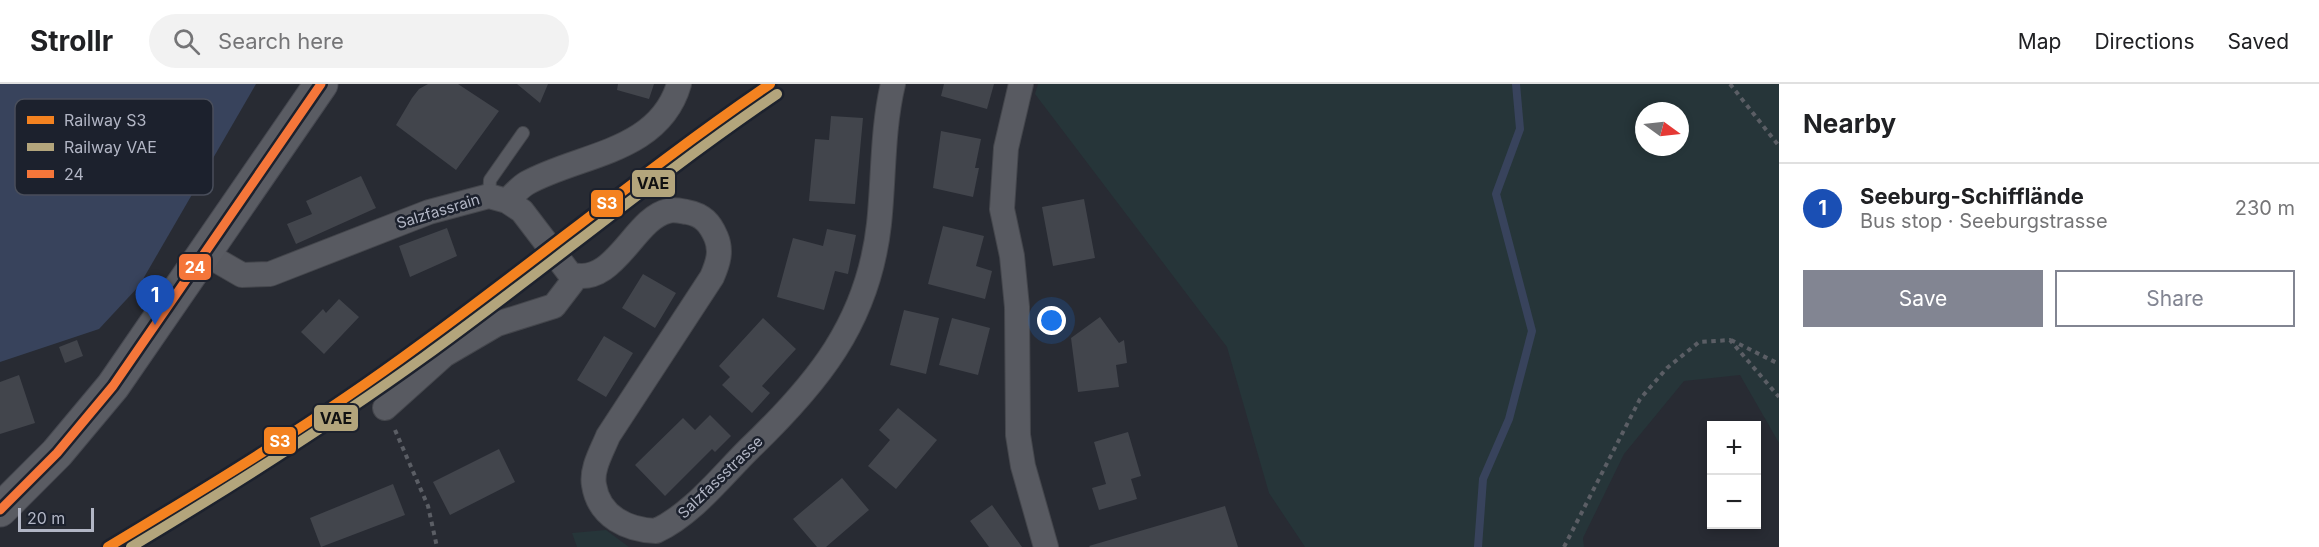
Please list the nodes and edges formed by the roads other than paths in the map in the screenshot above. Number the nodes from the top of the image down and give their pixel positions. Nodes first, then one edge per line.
1 (321, 84) edge
2 (679, 84) edge
3 (893, 84) edge
4 (1021, 84) edge
5 (523, 133) dead end
6 (498, 199) junction
7 (204, 253) junction
8 (577, 276) junction
9 (385, 408) road end
10 (0, 510) edge
11 (658, 539) edge
12 (1046, 547) edge

1 - 7 main road
2 - 6 street, Salzfassrain
3 - 11 street, Salzfassstrasse
4 - 12 street
5 - 6 lane
6 - 7 street, Salzfassrain
6 - 8 street
7 - 10 main road
8 - 9 street
8 - 11 street, Salzfassstrasse

